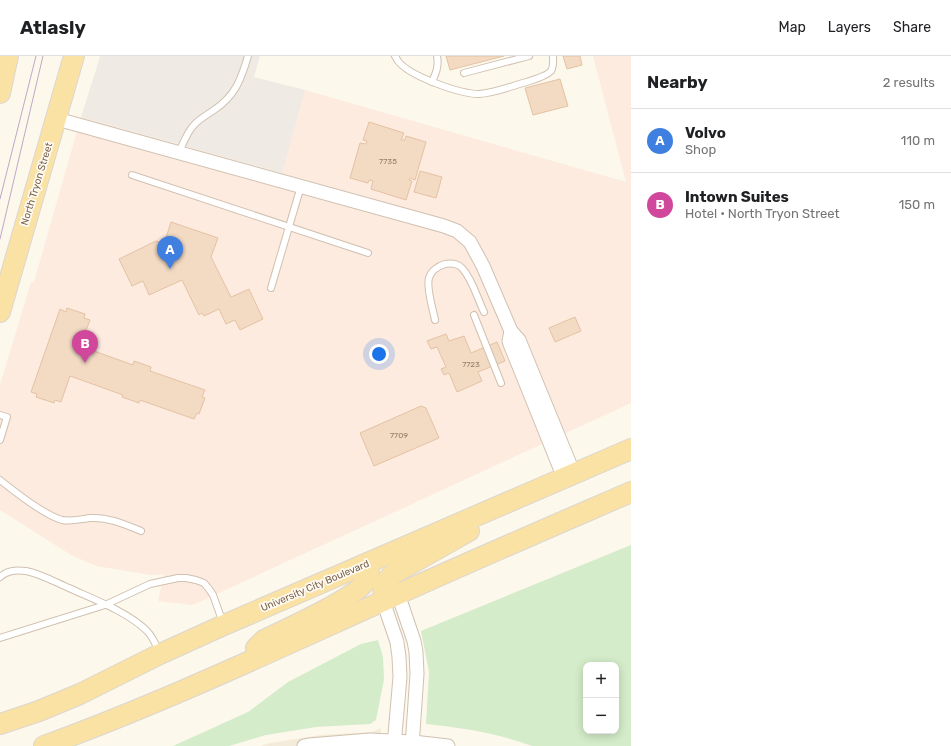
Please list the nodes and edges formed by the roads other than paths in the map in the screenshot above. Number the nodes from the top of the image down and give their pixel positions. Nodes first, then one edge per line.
1 (8, 56) edge
2 (74, 56) edge
3 (248, 56) edge
4 (395, 56) edge
5 (437, 56) edge
6 (529, 56) edge
7 (553, 56) edge
8 (464, 72) dead end
9 (432, 82) junction
10 (0, 93) edge
11 (57, 119) junction
12 (179, 152) junction
13 (132, 175) dead end
14 (301, 186) junction
15 (289, 227) junction
16 (368, 253) dead end
17 (271, 288) dead end
18 (0, 312) edge
19 (484, 312) dead end
20 (474, 315) dead end
21 (435, 320) dead end
22 (501, 383) dead end
23 (0, 415) edge
24 (0, 440) edge
25 (631, 449) edge
26 (569, 476) junction
27 (0, 480) edge
28 (631, 492) edge
29 (520, 496) junction
30 (141, 530) dead end
31 (368, 563) junction
32 (0, 577) edge
33 (390, 598) junction
34 (105, 605) junction
35 (224, 625) junction
36 (0, 638) edge
37 (160, 654) junction
38 (236, 667) junction
39 (0, 724) edge
40 (395, 743) edge
41 (412, 744) edge
42 (44, 746) edge
43 (304, 746) edge
44 (448, 746) edge

1 - 10 main road
2 - 11 main road, North Tryon Street
3 - 12 lane
4 - 9 lane
5 - 9 lane
6 - 8 lane
7 - 9 lane
11 - 12 street
11 - 18 main road, North Tryon Street
12 - 14 street
13 - 15 lane
14 - 15 lane
14 - 26 street
15 - 16 lane
15 - 17 lane
19 - 21 lane
20 - 22 lane
23 - 24 lane
25 - 26 main road, University City Boulevard
26 - 29 main road, University City Boulevard
27 - 30 lane
28 - 33 main road
29 - 31 main road, University City Boulevard
29 - 33 main road
31 - 35 main road, University City Boulevard
31 - 38 main road
32 - 34 lane
33 - 38 main road
33 - 40 street
33 - 41 street
34 - 35 lane
34 - 36 lane
34 - 37 lane
35 - 37 main road, University City Boulevard
37 - 39 main road, University City Boulevard
38 - 42 main road
40 - 41 street
40 - 43 street
41 - 44 street

